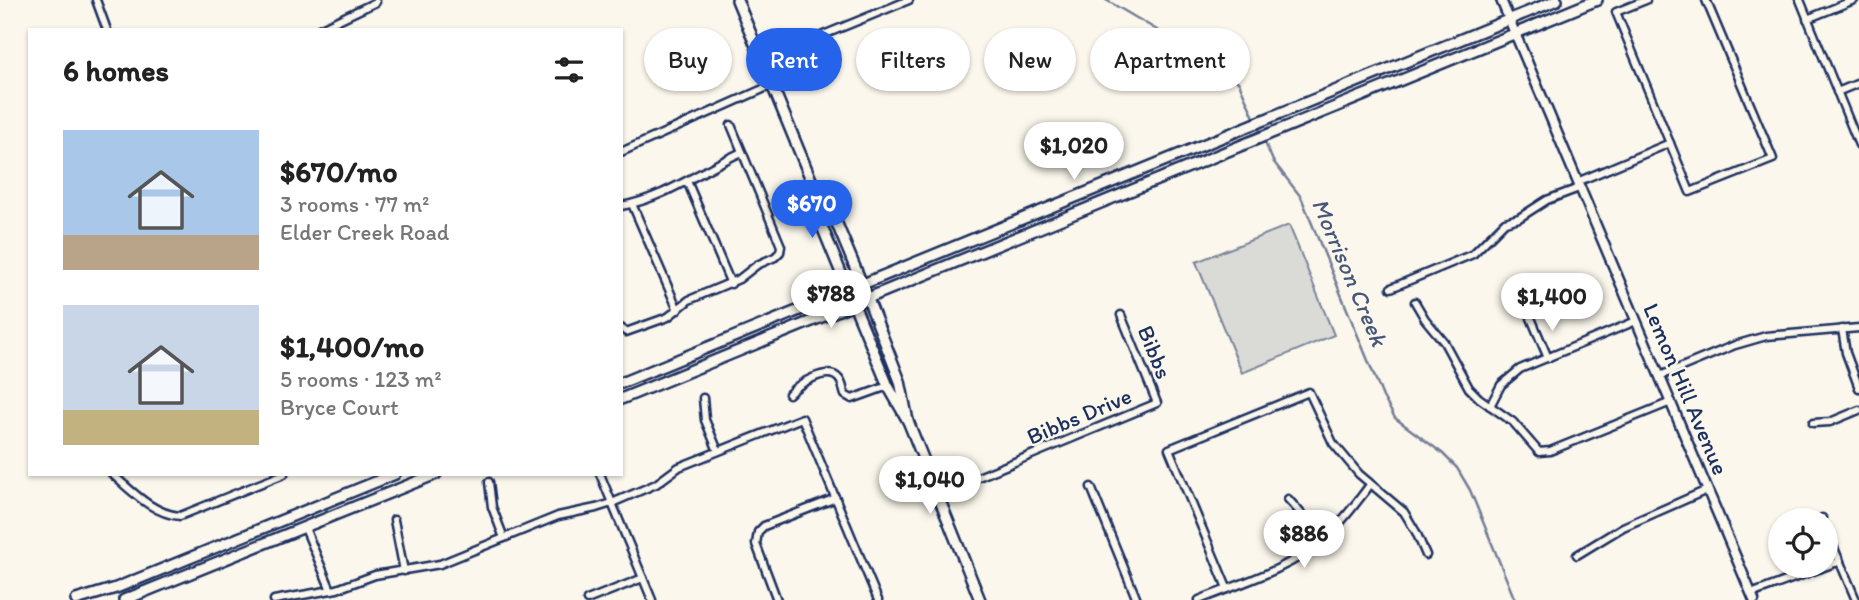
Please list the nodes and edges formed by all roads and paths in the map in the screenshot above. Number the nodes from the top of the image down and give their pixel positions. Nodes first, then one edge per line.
1 (96, 0) edge
2 (737, 0) edge
3 (909, 0) edge
4 (1502, 0) edge
5 (1557, 0) edge
6 (1597, 0) edge
7 (1646, 0) edge
8 (1706, 0) edge
9 (1800, 0) edge
10 (1854, 0) edge
11 (376, 2) dead end
12 (1510, 19) junction
13 (1807, 19) junction
14 (106, 28) edge
15 (321, 28) edge
16 (749, 28) edge
17 (840, 28) edge
18 (1515, 34) junction
19 (1859, 83) edge
20 (758, 91) edge
21 (774, 91) edge
22 (1837, 92) junction
23 (732, 125) dead end
24 (1670, 143) junction
25 (1859, 145) edge
26 (623, 151) edge
27 (742, 152) junction
28 (687, 181) junction
29 (812, 182) junction
30 (1578, 185) junction
31 (632, 204) junction
32 (623, 206) edge
33 (731, 284) junction
34 (862, 284) junction
35 (1391, 288) dead end
36 (848, 290) junction
37 (868, 299) junction
38 (1415, 302) dead end
39 (854, 304) junction
40 (678, 310) junction
41 (1121, 315) dead end
42 (1531, 317) dead end
43 (1636, 321) junction
44 (1859, 328) edge
45 (1842, 329) junction
46 (623, 330) edge
47 (1548, 358) junction
48 (1660, 376) junction
49 (623, 382) edge
50 (888, 386) junction
51 (1859, 388) edge
52 (789, 394) dead end
53 (623, 398) edge
54 (703, 398) dead end
55 (1671, 402) junction
56 (1157, 403) joint
57 (1490, 406) junction
58 (1859, 410) edge
59 (908, 422) junction
60 (1813, 423) dead end
61 (718, 451) junction
62 (114, 476) edge
63 (279, 476) edge
64 (390, 476) edge
65 (431, 476) edge
66 (601, 476) edge
67 (489, 482) dead end
68 (1370, 485) junction
69 (1091, 487) dead end
70 (1707, 490) junction
71 (937, 494) junction
72 (836, 498) junction
73 (1288, 499) dead end
74 (612, 503) junction
75 (394, 520) dead end
76 (304, 527) junction
77 (504, 538) junction
78 (1324, 539) junction
79 (1426, 555) dead end
80 (1577, 555) dead end
81 (1839, 561) joint
82 (404, 571) junction
83 (643, 578) junction
84 (1227, 588) junction
85 (331, 590) junction
86 (1752, 597) edge
87 (1857, 599) edge
88 (76, 600) edge
89 (124, 600) edge
90 (274, 600) edge
91 (587, 600) edge
92 (652, 600) edge
93 (777, 600) edge
94 (878, 600) edge
95 (980, 600) edge
96 (1137, 600) edge
97 (1199, 600) edge

1 - 14 street
2 - 16 main road
3 - 17 street
4 - 12 street, Lemon Hill Avenue
5 - 12 main road
6 - 18 main road
7 - 24 street
8 - 24 street
9 - 13 street
10 - 13 street
11 - 15 street
12 - 18 street, Lemon Hill Avenue
12 - 34 main road
13 - 22 street
18 - 30 street, Lemon Hill Avenue
18 - 37 main road
19 - 22 street
20 - 26 street
21 - 29 main road
22 - 25 street
23 - 27 street
24 - 30 street
27 - 28 street
27 - 33 street
28 - 31 street
28 - 33 street
29 - 34 main road
29 - 36 main road
30 - 35 street
30 - 43 street, Lemon Hill Avenue
31 - 32 street
31 - 40 street
33 - 40 street
34 - 36 main road
34 - 37 main road
36 - 39 main road
36 - 49 main road
37 - 39 main road
37 - 59 main road
38 - 57 street
39 - 50 main road
39 - 53 main road
40 - 46 street
41 - 56 street, Bibbs
42 - 47 street
43 - 47 street
43 - 48 street, Lemon Hill Avenue
44 - 45 street
45 - 48 street
45 - 51 street
47 - 57 street
48 - 55 street, Lemon Hill Avenue
50 - 52 street
50 - 59 main road
54 - 61 street
55 - 57 street
55 - 70 street, Lemon Hill Avenue
56 - 71 street, Bibbs Drive
58 - 60 street
59 - 71 main road
61 - 72 street
61 - 74 street
62 - 63 street
64 - 88 main road
65 - 76 main road
66 - 74 street
67 - 77 street
68 - 78 street
68 - 79 street
68 - 84 street
69 - 96 street
70 - 80 street
70 - 86 street, Lemon Hill Avenue
71 - 95 main road
72 - 93 street
72 - 94 street
73 - 78 street
74 - 77 street
74 - 83 street
75 - 82 street
76 - 85 street
76 - 89 main road
77 - 82 street
78 - 84 street
81 - 86 street
81 - 87 street
82 - 85 street
83 - 91 street
83 - 92 street
84 - 97 street
85 - 90 street

